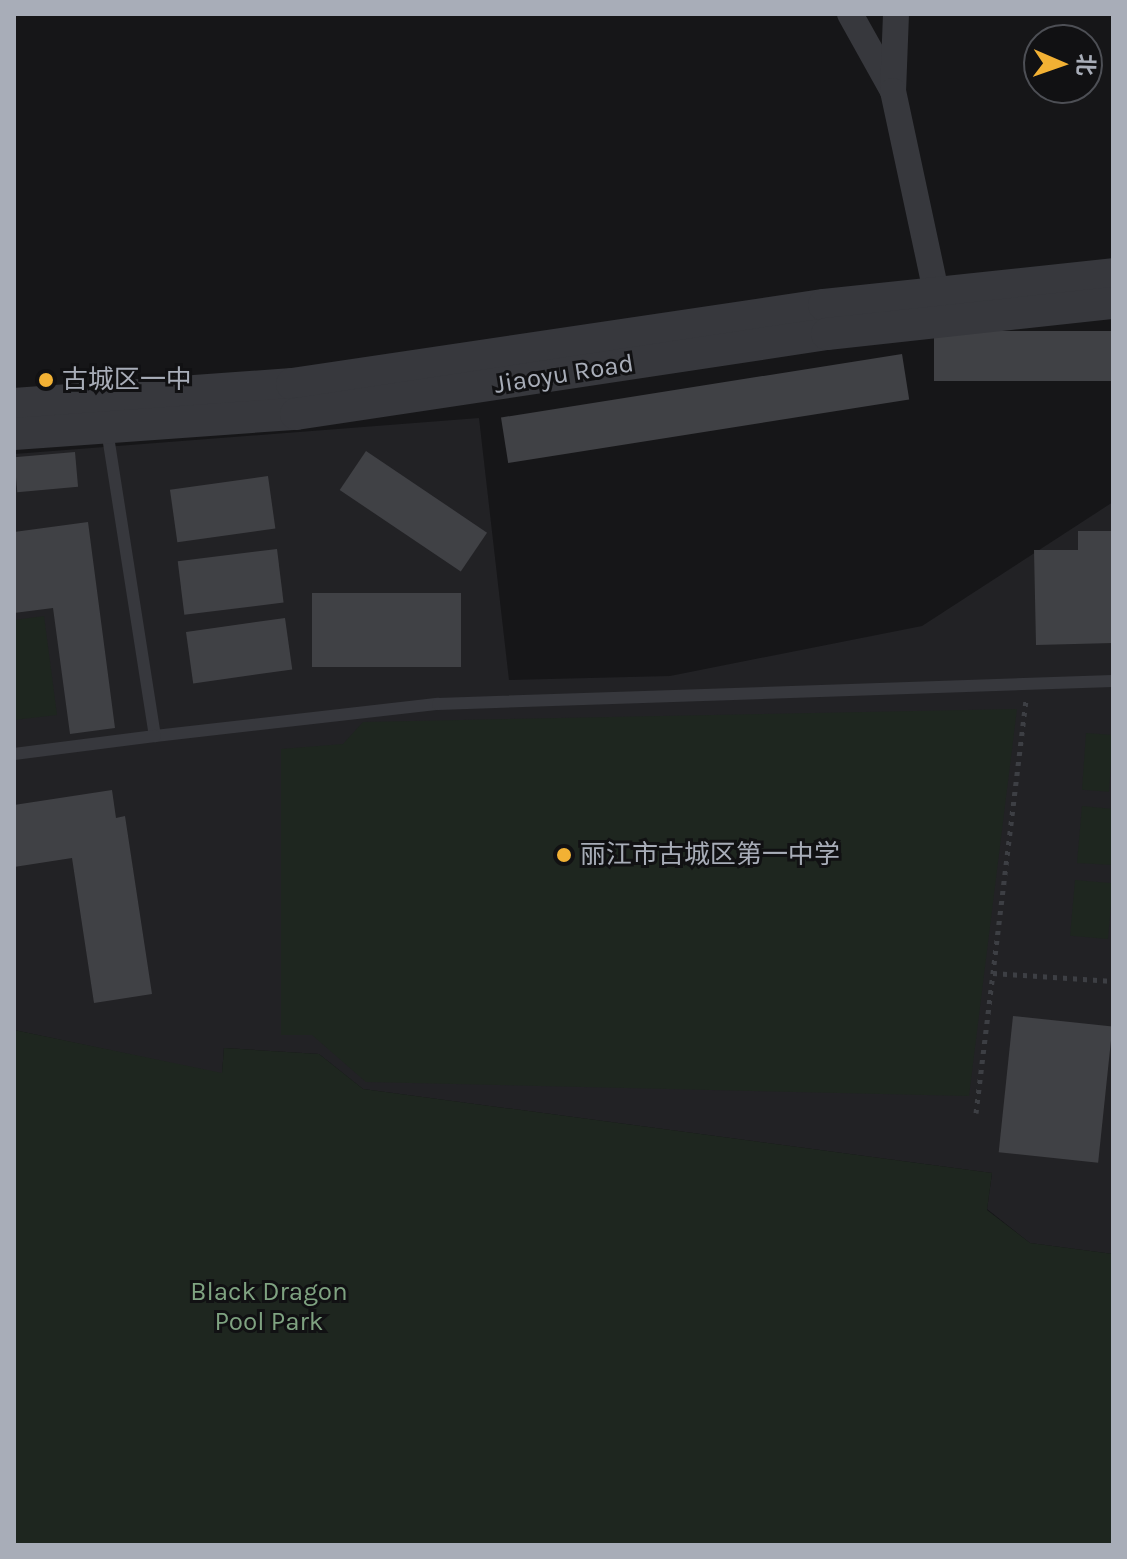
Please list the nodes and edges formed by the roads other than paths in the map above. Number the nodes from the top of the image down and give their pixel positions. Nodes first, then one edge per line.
1 (850, 14) edge
2 (896, 14) edge
3 (893, 91) junction
4 (1113, 274) edge
5 (936, 292) junction
6 (1113, 303) edge
7 (14, 404) edge
8 (106, 427) junction
9 (14, 434) edge
10 (1113, 681) edge
11 (155, 736) junction
12 (14, 754) edge

1 - 3 street
2 - 3 street
3 - 5 street
4 - 5 street, Jiaoyu Road
5 - 7 street, Jiaoyu Road
6 - 8 street, Jiaoyu Road
8 - 9 street, Jiaoyu Road
8 - 11 lane
10 - 11 lane
11 - 12 lane

